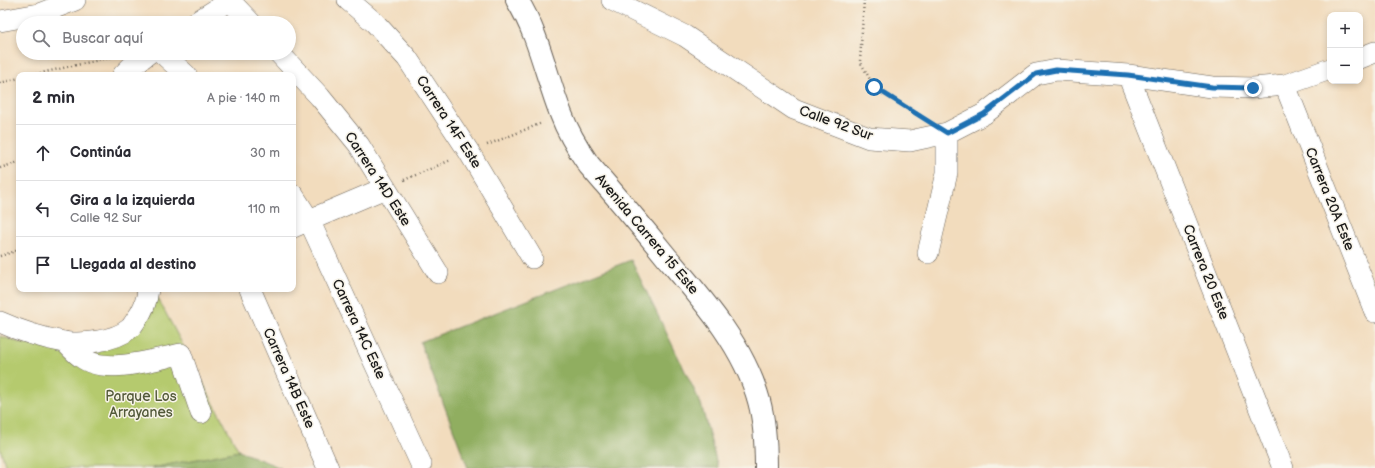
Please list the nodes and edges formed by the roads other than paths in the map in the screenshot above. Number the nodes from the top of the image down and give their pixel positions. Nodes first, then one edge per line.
1 (75, 0) edge
2 (231, 0) edge
3 (348, 0) edge
4 (517, 0) edge
5 (612, 0) edge
6 (206, 16) edge
7 (245, 16) edge
8 (1, 17) edge
9 (1375, 52) edge
10 (1363, 57) edge
11 (140, 60) edge
12 (170, 60) edge
13 (286, 60) edge
14 (119, 66) edge
15 (1327, 70) edge
16 (183, 72) edge
17 (1128, 75) junction
18 (1286, 85) junction
19 (947, 133) junction
20 (385, 188) junction
21 (296, 206) edge
22 (301, 223) edge
23 (928, 253) dead end
24 (532, 258) dead end
25 (438, 273) dead end
26 (148, 292) edge
27 (251, 292) edge
28 (1375, 312) edge
29 (0, 322) edge
30 (65, 342) junction
31 (201, 413) dead end
32 (421, 464) dead end
33 (328, 468) edge
34 (766, 468) edge
35 (1283, 468) edge

1 - 8 street
2 - 6 street
2 - 7 street
3 - 24 street, Carrera 14F Este
4 - 34 main road, Avenida Carrera 15 Este
5 - 19 street, Calle 92 Sur
9 - 10 street
11 - 14 street
12 - 16 street
13 - 20 street, Carrera 14D Este
15 - 18 street, Calle 92 Sur
17 - 18 street, Calle 92 Sur
17 - 19 street, Calle 92 Sur
17 - 35 street, Carrera 20 Este
18 - 28 street, Carrera 20A Este
19 - 23 street
20 - 22 street
20 - 25 street, Carrera 14D Este
21 - 22 street, Carrera 14C Este
22 - 32 street, Carrera 14C Este
26 - 30 street
27 - 33 street, Carrera 14B Este
29 - 30 street
30 - 31 street

